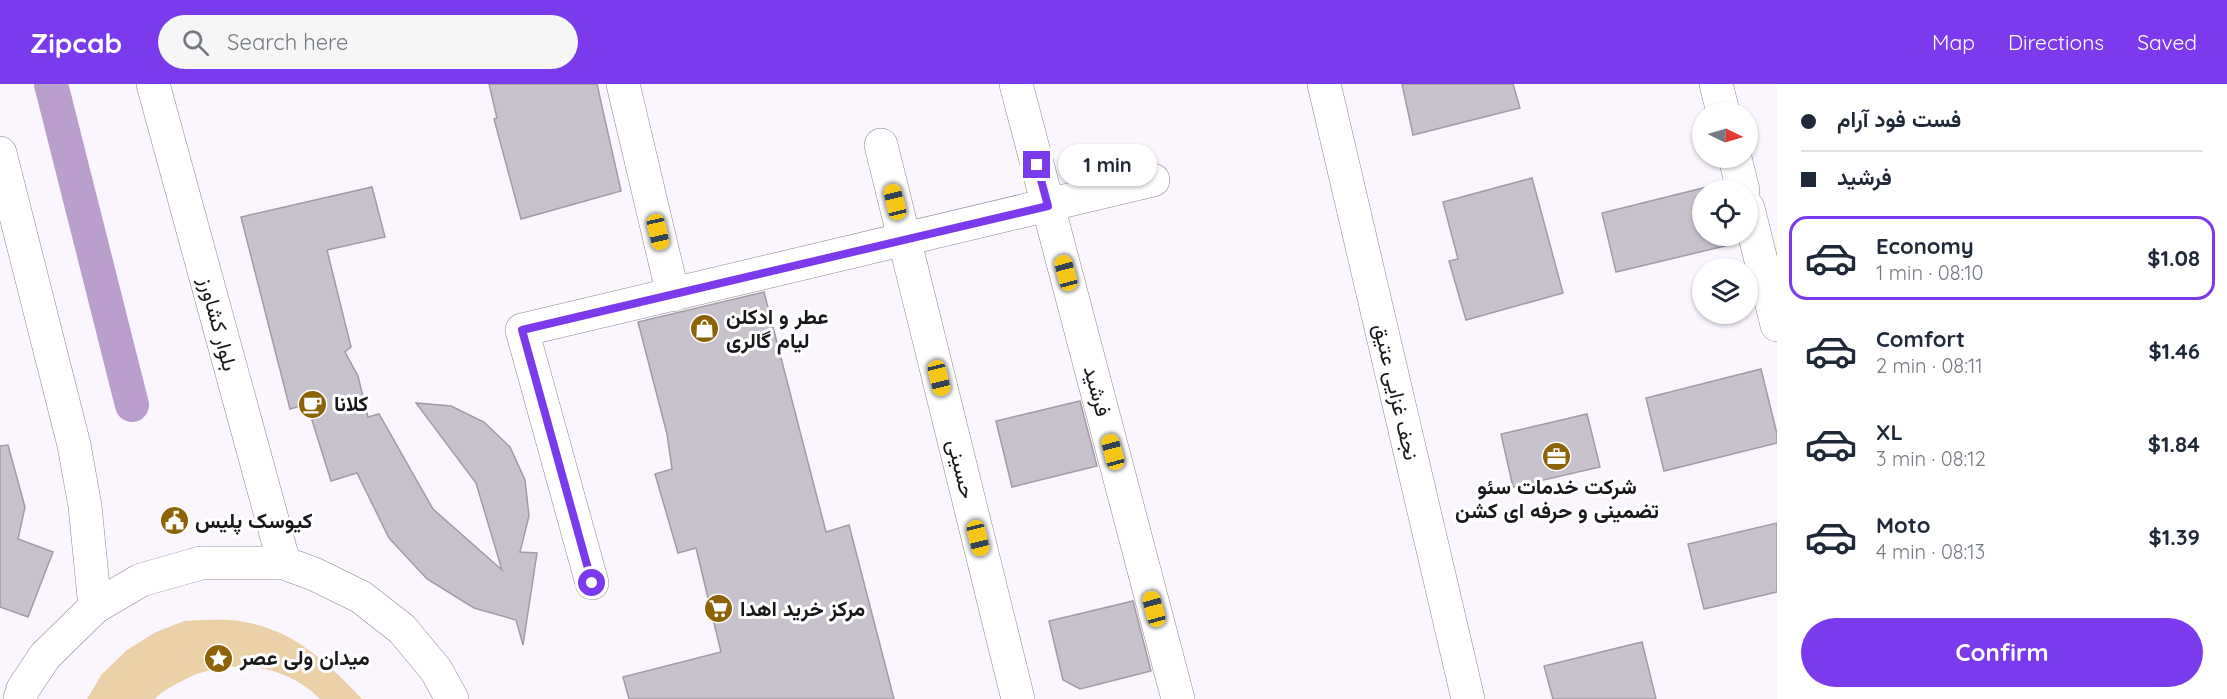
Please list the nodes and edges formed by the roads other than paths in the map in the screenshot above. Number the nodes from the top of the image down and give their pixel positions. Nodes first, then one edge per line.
1 (153, 84) edge
2 (623, 84) edge
3 (1016, 84) edge
4 (1324, 84) edge
5 (1716, 84) edge
6 (1721, 102) edge
7 (881, 145) dead end
8 (0, 153) edge
9 (1153, 180) dead end
10 (1048, 206) junction
11 (905, 240) junction
12 (1757, 246) edge
13 (673, 295) junction
14 (1777, 325) edge
15 (284, 563) junction
16 (592, 583) dead end
17 (95, 607) junction
18 (20, 699) edge
19 (452, 699) edge
20 (1018, 699) edge
21 (1178, 699) edge
22 (1468, 699) edge

1 - 15 street, بلوار کشاورز
2 - 13 street
3 - 10 street, فرشید
4 - 22 street, نجف غزایی عتیق
5 - 6 street
7 - 11 street, حسینی
8 - 17 street
9 - 10 street
10 - 11 street
10 - 21 street, فرشید
11 - 13 street
11 - 20 street, حسینی
12 - 14 street
13 - 16 street
15 - 17 street
15 - 19 street
17 - 18 street

